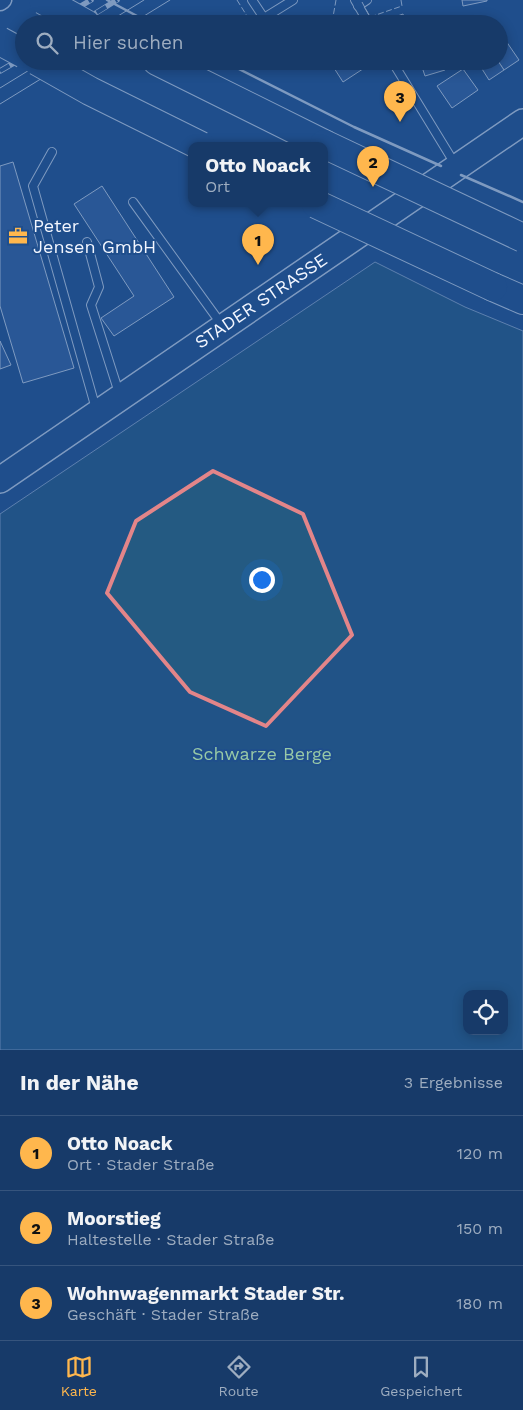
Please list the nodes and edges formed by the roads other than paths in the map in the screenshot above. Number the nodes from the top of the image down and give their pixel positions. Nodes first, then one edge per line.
1 (44, 0) edge
2 (252, 0) edge
3 (293, 0) edge
4 (367, 0) edge
5 (356, 3) edge
6 (70, 15) edge
7 (262, 15) edge
8 (269, 15) edge
9 (363, 15) edge
10 (0, 41) edge
11 (15, 49) edge
12 (53, 70) edge
13 (175, 70) edge
14 (398, 70) edge
15 (523, 122) edge
16 (193, 142) edge
17 (320, 142) edge
18 (328, 146) edge
19 (52, 152) dead end
20 (457, 167) junction
21 (133, 202) dead end
22 (322, 207) edge
23 (523, 238) edge
24 (87, 242) dead end
25 (523, 300) edge
26 (224, 326) junction
27 (120, 397) junction
28 (97, 413) junction
29 (0, 480) edge

1 - 6 highway, bridge
2 - 7 lane
3 - 8 lane
4 - 5 lane
5 - 9 lane
10 - 11 highway, bridge
12 - 16 highway, bridge
13 - 17 highway, bridge
14 - 20 lane
15 - 20 main road, STADER STRASSE
18 - 23 highway, bridge
19 - 28 lane
20 - 26 main road, STADER STRASSE
21 - 26 lane
22 - 25 highway, bridge
24 - 27 lane
26 - 27 main road, STADER STRASSE
27 - 28 main road, STADER STRASSE
28 - 29 main road, STADER STRASSE

